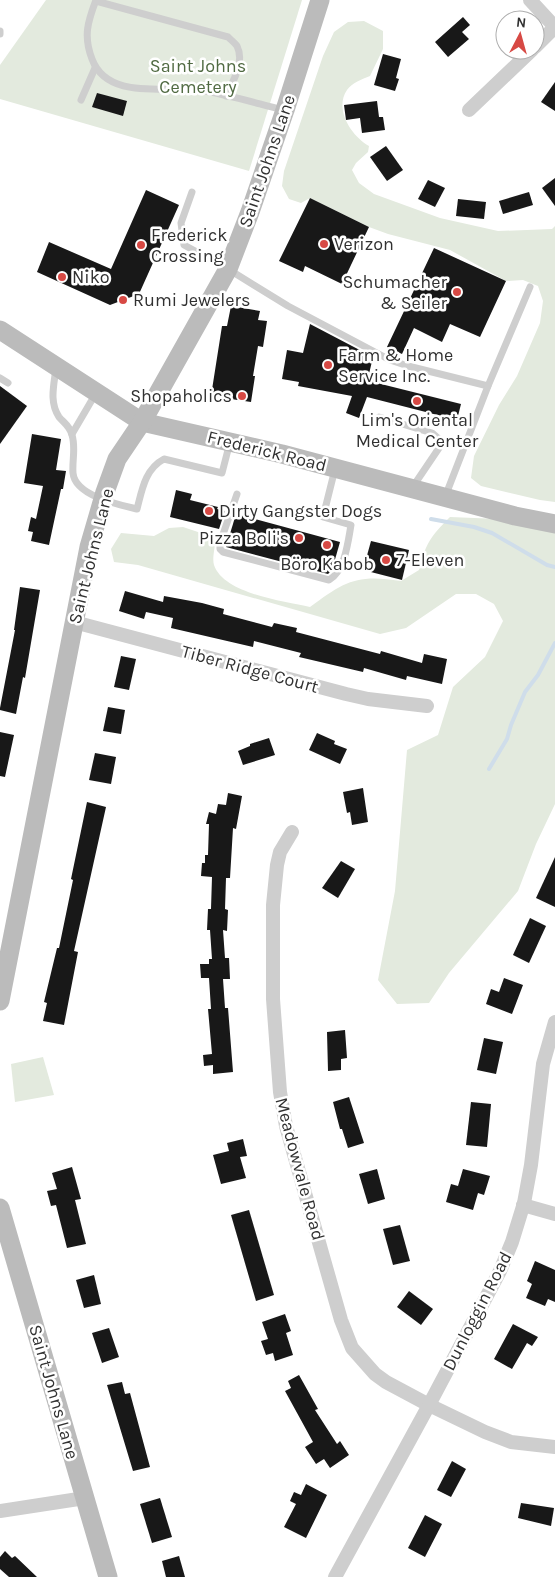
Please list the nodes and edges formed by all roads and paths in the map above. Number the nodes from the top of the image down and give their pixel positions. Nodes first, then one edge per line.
1 (96, 0) edge
2 (320, 0) edge
3 (530, 0) edge
4 (555, 27) edge
5 (545, 37) edge
6 (522, 60) edge
7 (95, 68) junction
8 (226, 96) junction
9 (81, 100) dead end
10 (285, 110) junction
11 (469, 110) dead end
12 (192, 192) dead end
13 (228, 269) junction
14 (530, 287) dead end
15 (0, 330) edge
16 (56, 367) junction
17 (0, 378) edge
18 (8, 384) dead end
19 (488, 386) junction
20 (96, 393) junction
21 (379, 417) dead end
22 (142, 422) junction
23 (72, 434) junction
24 (230, 442) junction
25 (336, 468) junction
26 (412, 488) junction
27 (237, 494) dead end
28 (445, 497) junction
29 (103, 500) junction
30 (555, 524) edge
31 (74, 622) junction
32 (427, 706) dead end
33 (292, 832) dead end
34 (0, 1001) edge
35 (555, 1022) edge
36 (523, 1205) junction
37 (0, 1208) edge
38 (555, 1214) edge
39 (429, 1405) junction
40 (555, 1447) edge
41 (85, 1498) junction
42 (0, 1511) edge
43 (108, 1577) edge
44 (335, 1577) edge

1 - 7 lane
1 - 8 lane
2 - 10 street, Saint Johns Lane
3 - 4 street
4 - 5 street
6 - 11 street
7 - 8 lane
7 - 9 lane
8 - 10 lane
10 - 13 street, Saint Johns Lane
12 - 13 lane
13 - 19 lane
13 - 22 street, Saint Johns Lane
14 - 19 lane
15 - 16 street, Frederick Road
16 - 20 street, Frederick Road
16 - 23 lane
17 - 18 lane
19 - 28 lane
20 - 22 street, Frederick Road
20 - 23 lane
21 - 26 lane
22 - 24 street, Frederick Road
22 - 29 street, Saint Johns Lane
23 - 29 lane
24 - 25 street, Frederick Road
24 - 29 lane
25 - 26 street, Frederick Road
25 - 27 lane
26 - 28 street, Frederick Road
28 - 30 street, Frederick Road
29 - 31 street, Saint Johns Lane
31 - 32 street, Tiber Ridge Court
31 - 34 street, Saint Johns Lane
33 - 39 street, Meadowvale Road
35 - 36 street, Dunloggin Road
36 - 38 street
36 - 39 street, Dunloggin Road
37 - 41 street, Saint Johns Lane
39 - 40 street, Meadowvale Road
39 - 44 street, Dunloggin Road
41 - 42 street
41 - 43 street, Saint Johns Lane

